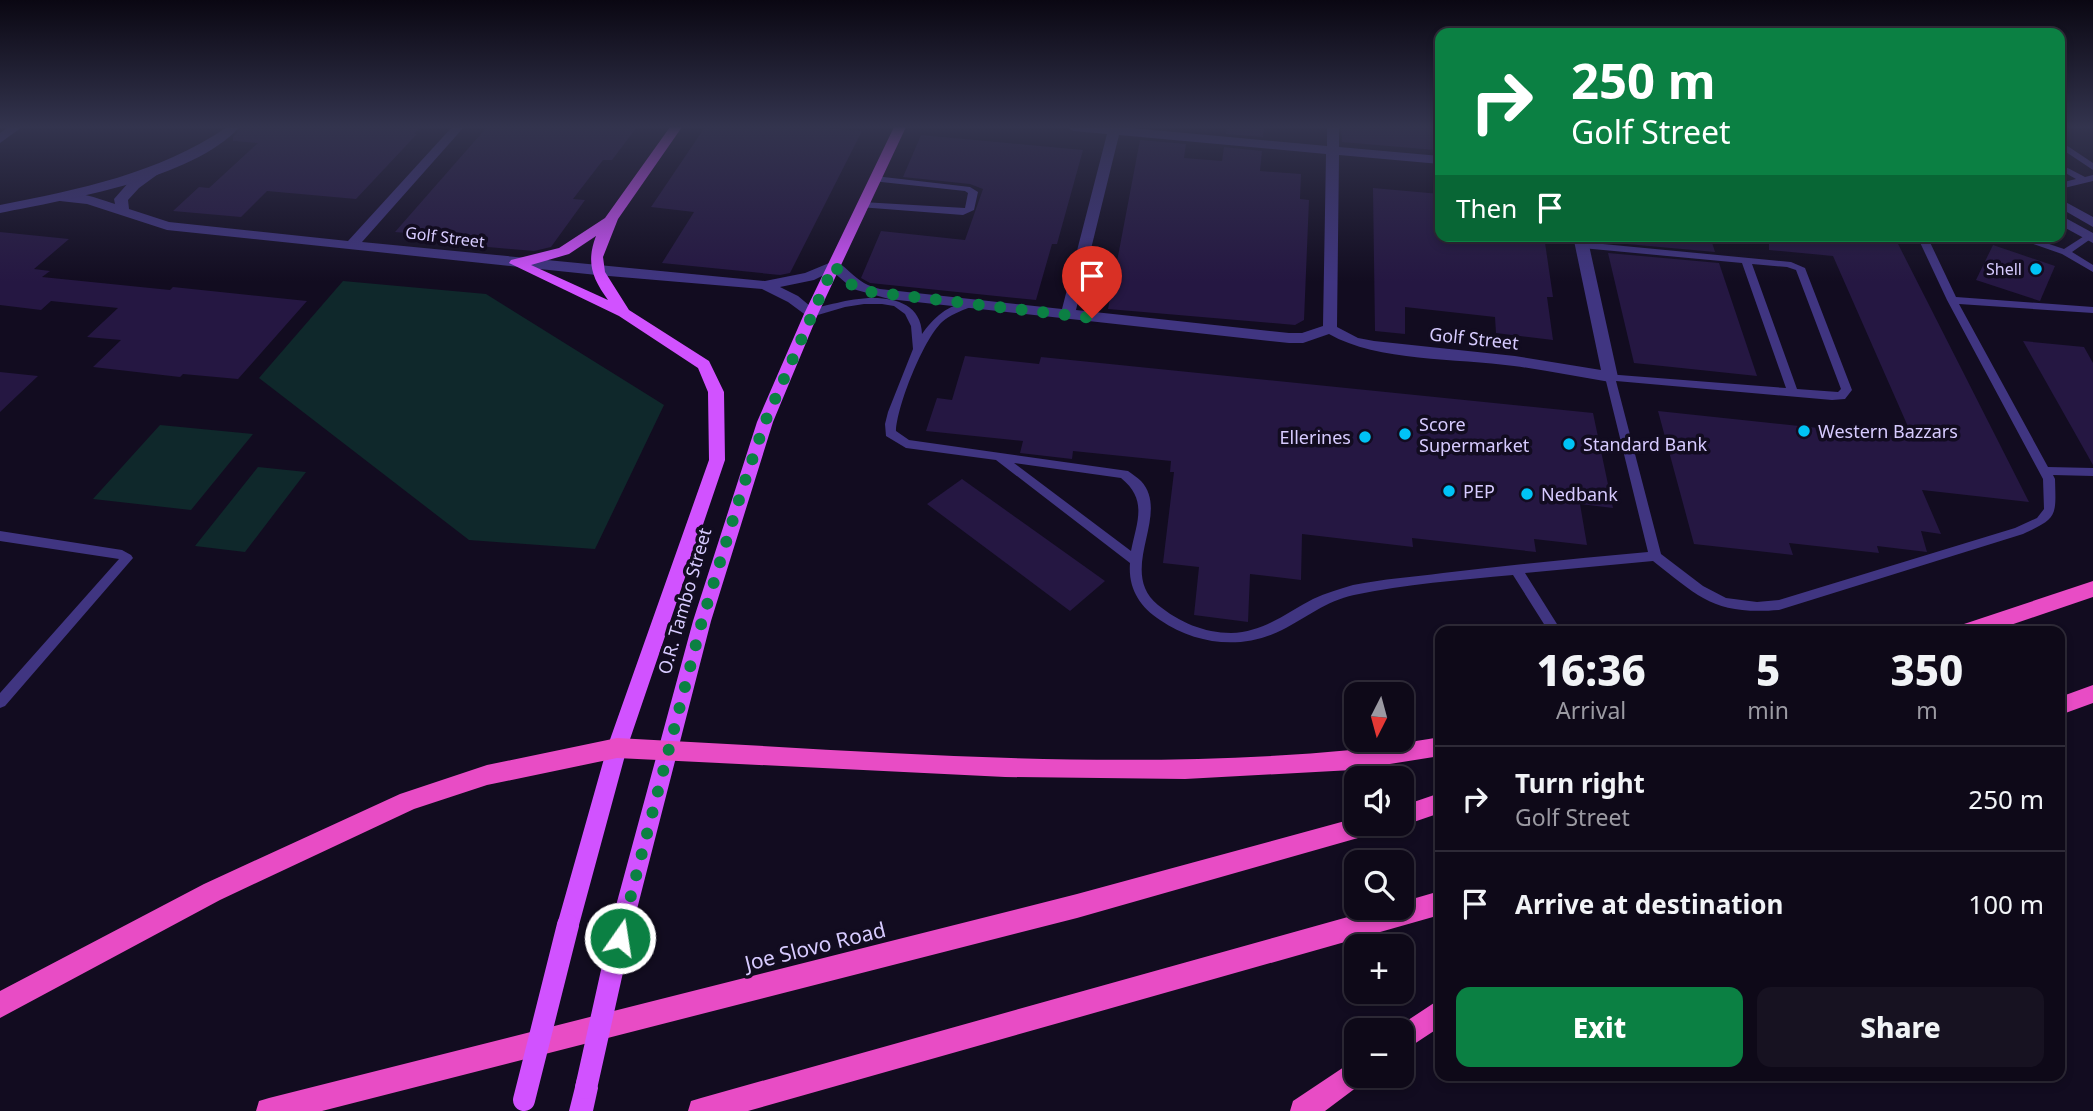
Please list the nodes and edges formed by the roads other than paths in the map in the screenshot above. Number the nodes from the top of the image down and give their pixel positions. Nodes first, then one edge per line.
1 (124, 179) edge
2 (144, 179) edge
3 (412, 179) edge
4 (639, 179) edge
5 (874, 179) joint
6 (1101, 179) edge
7 (1333, 179) edge
8 (2088, 179) edge
9 (2065, 185) edge
10 (60, 197) junction
11 (862, 205) junction
12 (2065, 208) edge
13 (0, 209) edge
14 (123, 211) junction
15 (611, 217) junction
16 (2065, 221) edge
17 (2092, 233) edge
18 (1581, 242) edge
19 (1597, 242) edge
20 (1925, 242) edge
21 (2034, 242) edge
22 (354, 244) junction
23 (2065, 252) junction
24 (1745, 260) junction
25 (516, 263) junction
26 (834, 265) junction
27 (2093, 269) edge
28 (597, 271) junction
29 (765, 285) junction
30 (1952, 300) junction
31 (967, 305) junction
32 (2093, 310) edge
33 (624, 313) junction
34 (811, 314) junction
35 (1067, 316) junction
36 (1330, 329) junction
37 (916, 355) junction
38 (1610, 377) junction
39 (1793, 393) junction
40 (998, 456) junction
41 (2045, 471) junction
42 (2093, 472) edge
43 (0, 536) edge
44 (1655, 556) junction
45 (1135, 560) junction
46 (1515, 568) junction
47 (2093, 589) edge
48 (1552, 626) edge
49 (1983, 626) edge
50 (2093, 694) edge
51 (0, 702) edge
52 (2065, 704) edge
53 (617, 748) junction
54 (668, 748) junction
55 (1435, 748) edge
56 (1435, 805) edge
57 (1414, 812) edge
58 (1344, 832) edge
59 (1435, 904) edge
60 (0, 1005) edge
61 (1435, 1016) edge
62 (1414, 1031) edge
63 (1344, 1081) edge
64 (269, 1111) edge
65 (521, 1111) edge
66 (581, 1111) edge
67 (701, 1111) edge
68 (1303, 1111) edge

1 - 10 street
2 - 14 street
3 - 22 street
4 - 15 main road
5 - 11 main road, O.R. Tambo Street
5 - 11 lane
6 - 35 street
7 - 36 street
8 - 9 lane
10 - 13 street
10 - 14 street, Golf Street
11 - 26 main road, O.R. Tambo Street
12 - 17 street
14 - 22 street, Golf Street
15 - 25 main road
15 - 28 main road
16 - 17 street
17 - 23 lane
18 - 38 street
19 - 24 lane, Golf Street
20 - 30 lane
21 - 23 lane
22 - 25 street, Golf Street
23 - 27 lane
24 - 39 lane
24 - 39 lane, Golf Street
25 - 28 street, Golf Street
25 - 33 main road, O.R. Tambo Street
26 - 29 street, Golf Street
26 - 31 street
26 - 34 main road, O.R. Tambo Street
28 - 29 street, Golf Street
28 - 33 main road
29 - 34 street, Golf Street
30 - 32 lane
30 - 41 lane
31 - 35 street
31 - 37 lane
33 - 53 main road, O.R. Tambo Street
34 - 37 lane
34 - 54 main road, O.R. Tambo Street
35 - 36 street
36 - 38 street, Golf Street
37 - 40 lane
38 - 39 lane, Golf Street
38 - 44 lane
40 - 45 lane
40 - 45 lane
41 - 42 lane
41 - 44 lane
43 - 51 lane
44 - 46 lane
45 - 46 lane
46 - 48 lane
47 - 49 highway
50 - 52 highway
53 - 54 highway
53 - 60 highway
53 - 65 main road, O.R. Tambo Street, bridge
54 - 55 highway
54 - 66 main road, O.R. Tambo Street, bridge
56 - 57 highway
58 - 64 highway, Joe Slovo Road
59 - 67 highway
61 - 62 highway
63 - 68 highway

